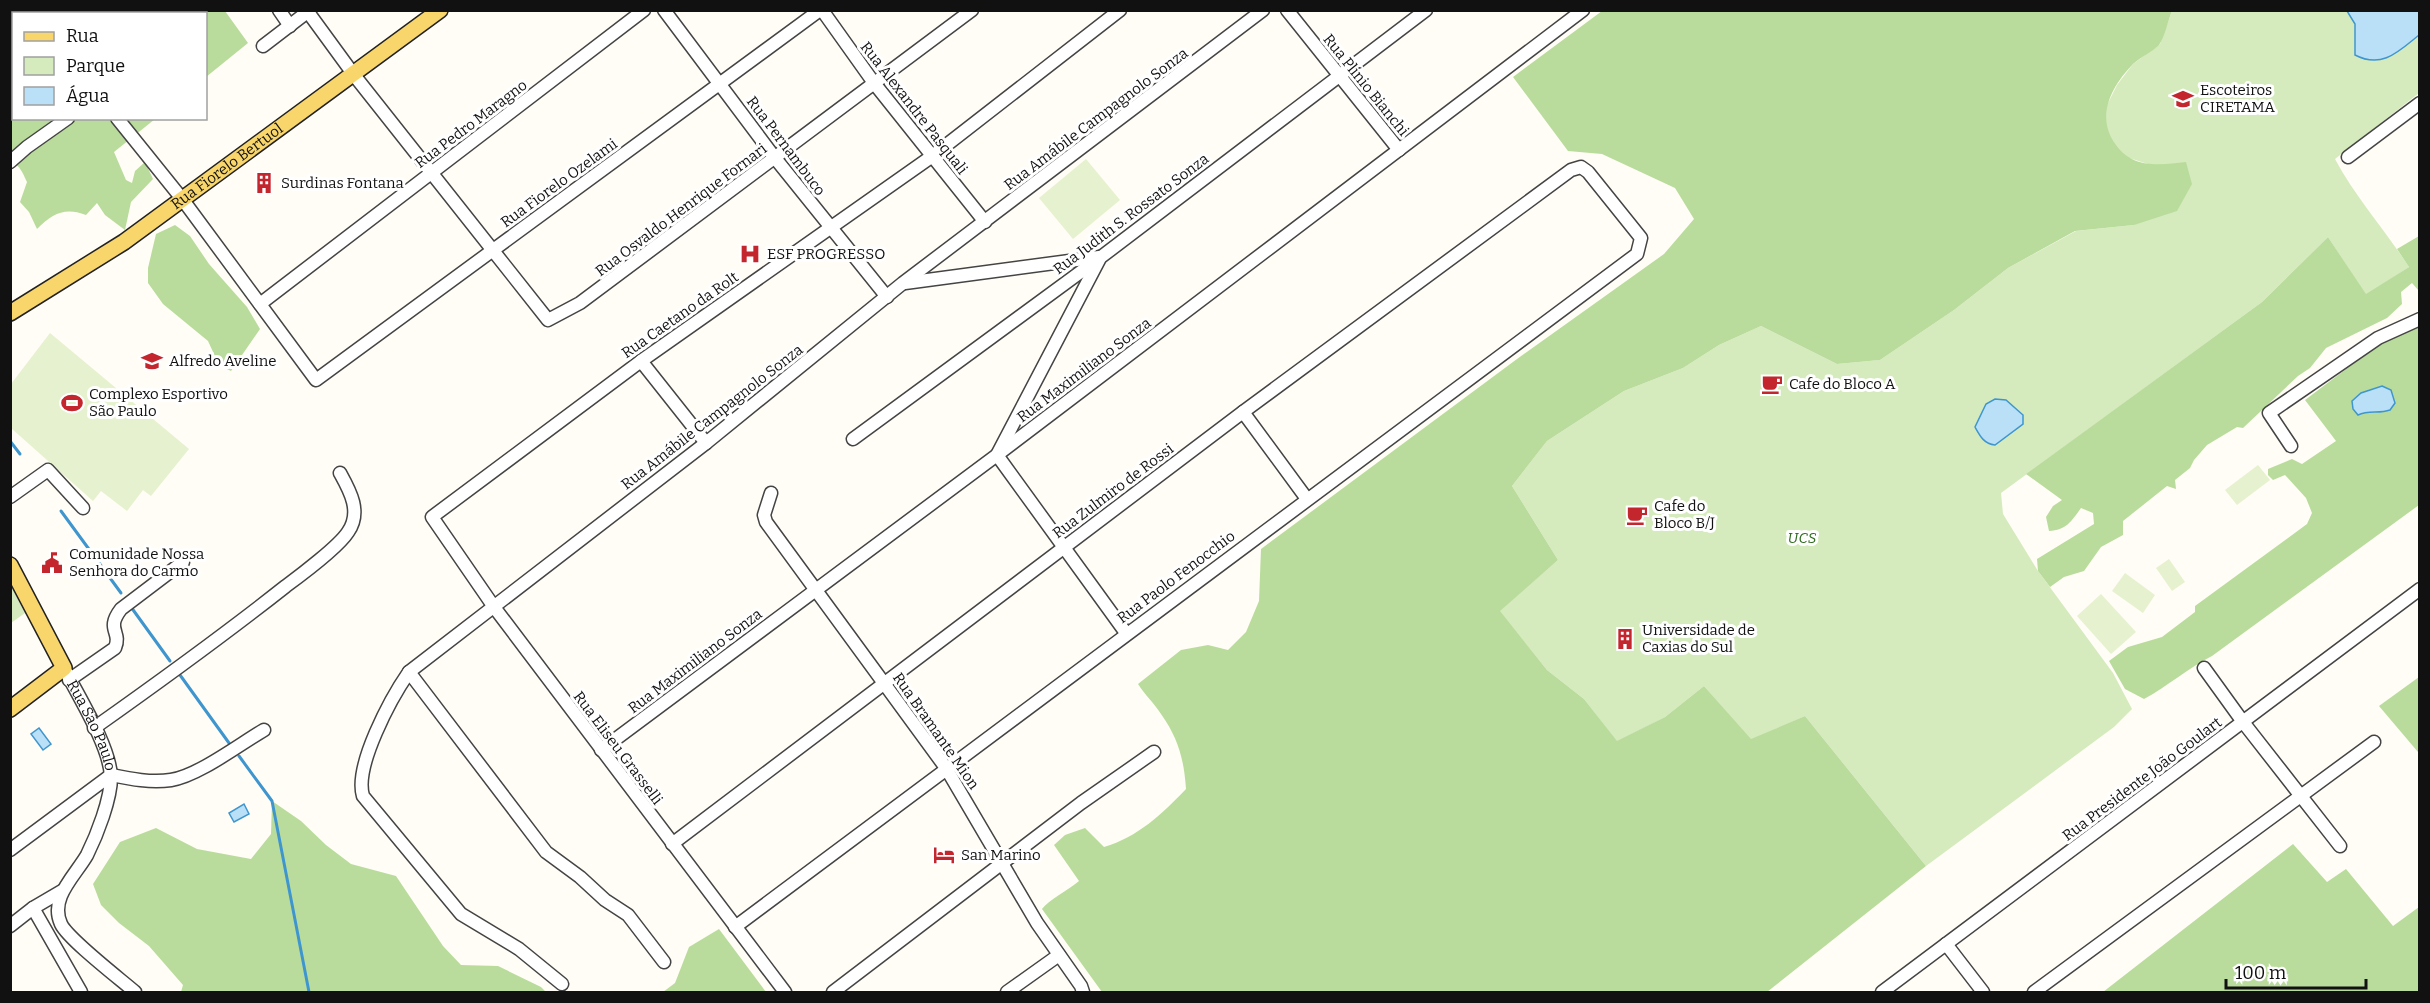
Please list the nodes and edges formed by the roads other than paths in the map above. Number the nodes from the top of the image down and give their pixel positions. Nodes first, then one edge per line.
1 (279, 10) edge
2 (440, 10) edge
3 (644, 10) edge
4 (664, 10) edge
5 (821, 10) edge
6 (972, 10) edge
7 (1120, 10) edge
8 (1263, 10) edge
9 (1287, 10) edge
10 (1426, 10) edge
11 (1583, 10) edge
12 (309, 11) edge
13 (290, 26) junction
14 (263, 46) dead end
15 (354, 75) junction
16 (1338, 75) junction
17 (874, 83) junction
18 (720, 85) junction
19 (2420, 104) edge
20 (66, 120) edge
21 (119, 120) edge
22 (1399, 150) junction
23 (931, 157) junction
24 (2348, 157) dead end
25 (775, 158) junction
26 (10, 162) edge
27 (1577, 167) joint
28 (432, 173) junction
29 (183, 200) junction
30 (985, 222) junction
31 (830, 229) junction
32 (494, 250) junction
33 (1101, 257) junction
34 (903, 283) junction
35 (887, 297) junction
36 (260, 304) junction
37 (10, 313) edge
38 (2420, 319) edge
39 (641, 361) junction
40 (1243, 412) junction
41 (853, 439) dead end
42 (706, 443) junction
43 (2291, 446) dead end
44 (997, 455) junction
45 (340, 473) dead end
46 (771, 493) dead end
47 (10, 497) edge
48 (1307, 499) junction
49 (83, 508) dead end
50 (432, 517) joint
51 (1063, 548) junction
52 (183, 561) dead end
53 (10, 565) edge
54 (2420, 589) edge
55 (815, 590) junction
56 (494, 607) junction
57 (1126, 633) junction
58 (2204, 668) dead end
59 (409, 672) junction
60 (67, 674) junction
61 (884, 682) junction
62 (10, 709) edge
63 (2243, 722) junction
64 (94, 728) junction
65 (264, 730) dead end
66 (2374, 742) dead end
67 (601, 750) junction
68 (1154, 752) dead end
69 (946, 768) junction
70 (111, 775) junction
71 (2300, 795) junction
72 (672, 844) junction
73 (2340, 846) dead end
74 (10, 850) edge
75 (1002, 862) junction
76 (62, 891) junction
77 (33, 908) junction
78 (10, 926) edge
79 (735, 927) junction
80 (1946, 944) junction
81 (1059, 955) junction
82 (664, 962) dead end
83 (562, 984) dead end
84 (81, 993) edge
85 (135, 993) edge
86 (785, 993) edge
87 (832, 993) edge
88 (1007, 993) edge
89 (1083, 993) edge
90 (1882, 993) edge
91 (1983, 993) edge
92 (2034, 993) edge

1 - 13 street
2 - 15 main road, Rua Fiorelo Bertuol
3 - 28 street, Rua Pedro Maragno
4 - 18 street, Rua Pernambuco
5 - 17 street, Rua Alexandre Pasquali
5 - 18 street, Rua Fiorelo Ozelami
6 - 17 street, Rua Osvaldo Henrique Fornari
7 - 23 street, Rua Caetano da Rolt
8 - 30 street, Rua Amábile Campagnolo Sonza
9 - 16 street, Rua Plinio Bianchi
10 - 16 street, Rua Judith S. Rossato Sonza
11 - 22 street, Rua Maximiliano Sonza
12 - 13 street
12 - 15 street
13 - 14 street
15 - 28 street
15 - 29 main road, Rua Fiorelo Bertuol
16 - 22 street, Rua Plinio Bianchi
16 - 33 street, Rua Judith S. Rossato Sonza
17 - 23 street, Rua Alexandre Pasquali
17 - 25 street, Rua Osvaldo Henrique Fornari
18 - 25 street, Rua Pernambuco
18 - 32 street, Rua Fiorelo Ozelami
19 - 24 street
20 - 26 street
21 - 29 street
22 - 44 street, Rua Maximiliano Sonza
23 - 30 street, Rua Alexandre Pasquali
23 - 31 street, Rua Caetano da Rolt
25 - 31 street, Rua Pernambuco
25 - 32 street, Rua Osvaldo Henrique Fornari
27 - 40 street, Rua Zulmiro de Rossi
27 - 48 street, Rua Paolo Fenocchio
28 - 32 street
28 - 36 street, Rua Pedro Maragno
29 - 36 street
29 - 37 main road, Rua Fiorelo Bertuol
30 - 34 street, Rua Amábile Campagnolo Sonza
31 - 35 street, Rua Pernambuco
31 - 39 street, Rua Caetano da Rolt
32 - 36 street, Rua Fiorelo Ozelami
33 - 34 street
33 - 41 street, Rua Judith S. Rossato Sonza
33 - 44 street
34 - 35 street, Rua Amábile Campagnolo Sonza
35 - 42 street, Rua Amábile Campagnolo Sonza
38 - 43 street
39 - 42 street
39 - 50 street, Rua Caetano da Rolt
40 - 48 street
40 - 51 street, Rua Zulmiro de Rossi
42 - 56 street, Rua Amábile Campagnolo Sonza
44 - 51 street
44 - 55 street, Rua Maximiliano Sonza
45 - 64 street
46 - 55 street, Rua Bramante Mion
47 - 49 street
48 - 57 street, Rua Paolo Fenocchio
50 - 56 street, Rua Eliseu Grasselli
51 - 57 street
51 - 61 street, Rua Zulmiro de Rossi
52 - 60 street
53 - 60 main road, Rua São Paulo
54 - 63 street, Rua Presidente João Goulart
55 - 61 street, Rua Bramante Mion
55 - 67 street, Rua Maximiliano Sonza
56 - 59 street, Rua Amábile Campagnolo Sonza
56 - 67 street, Rua Eliseu Grasselli
57 - 69 street, Rua Paolo Fenocchio
58 - 63 street
59 - 82 street
59 - 83 street, Rua Amábile Campagnolo Sonza
60 - 62 main road
60 - 64 street, Rua São Paulo
61 - 69 street, Rua Bramante Mion
61 - 72 street, Rua Zulmiro de Rossi
63 - 71 street
63 - 80 street, Rua Presidente João Goulart
64 - 70 street, Rua São Paulo
65 - 70 street
66 - 71 street
67 - 72 street, Rua Eliseu Grasselli
68 - 75 street
69 - 75 street, Rua Bramante Mion
69 - 79 street, Rua Paolo Fenocchio
70 - 74 street
70 - 76 street, Rua São Paulo
71 - 73 street
71 - 92 street
72 - 79 street, Rua Eliseu Grasselli
75 - 81 street, Rua Bramante Mion
75 - 87 street
76 - 77 street
76 - 85 street
77 - 78 street
77 - 84 street
79 - 86 street, Rua Eliseu Grasselli
80 - 90 street, Rua Presidente João Goulart
80 - 91 street
81 - 88 street
81 - 89 street, Rua Bramante Mion

